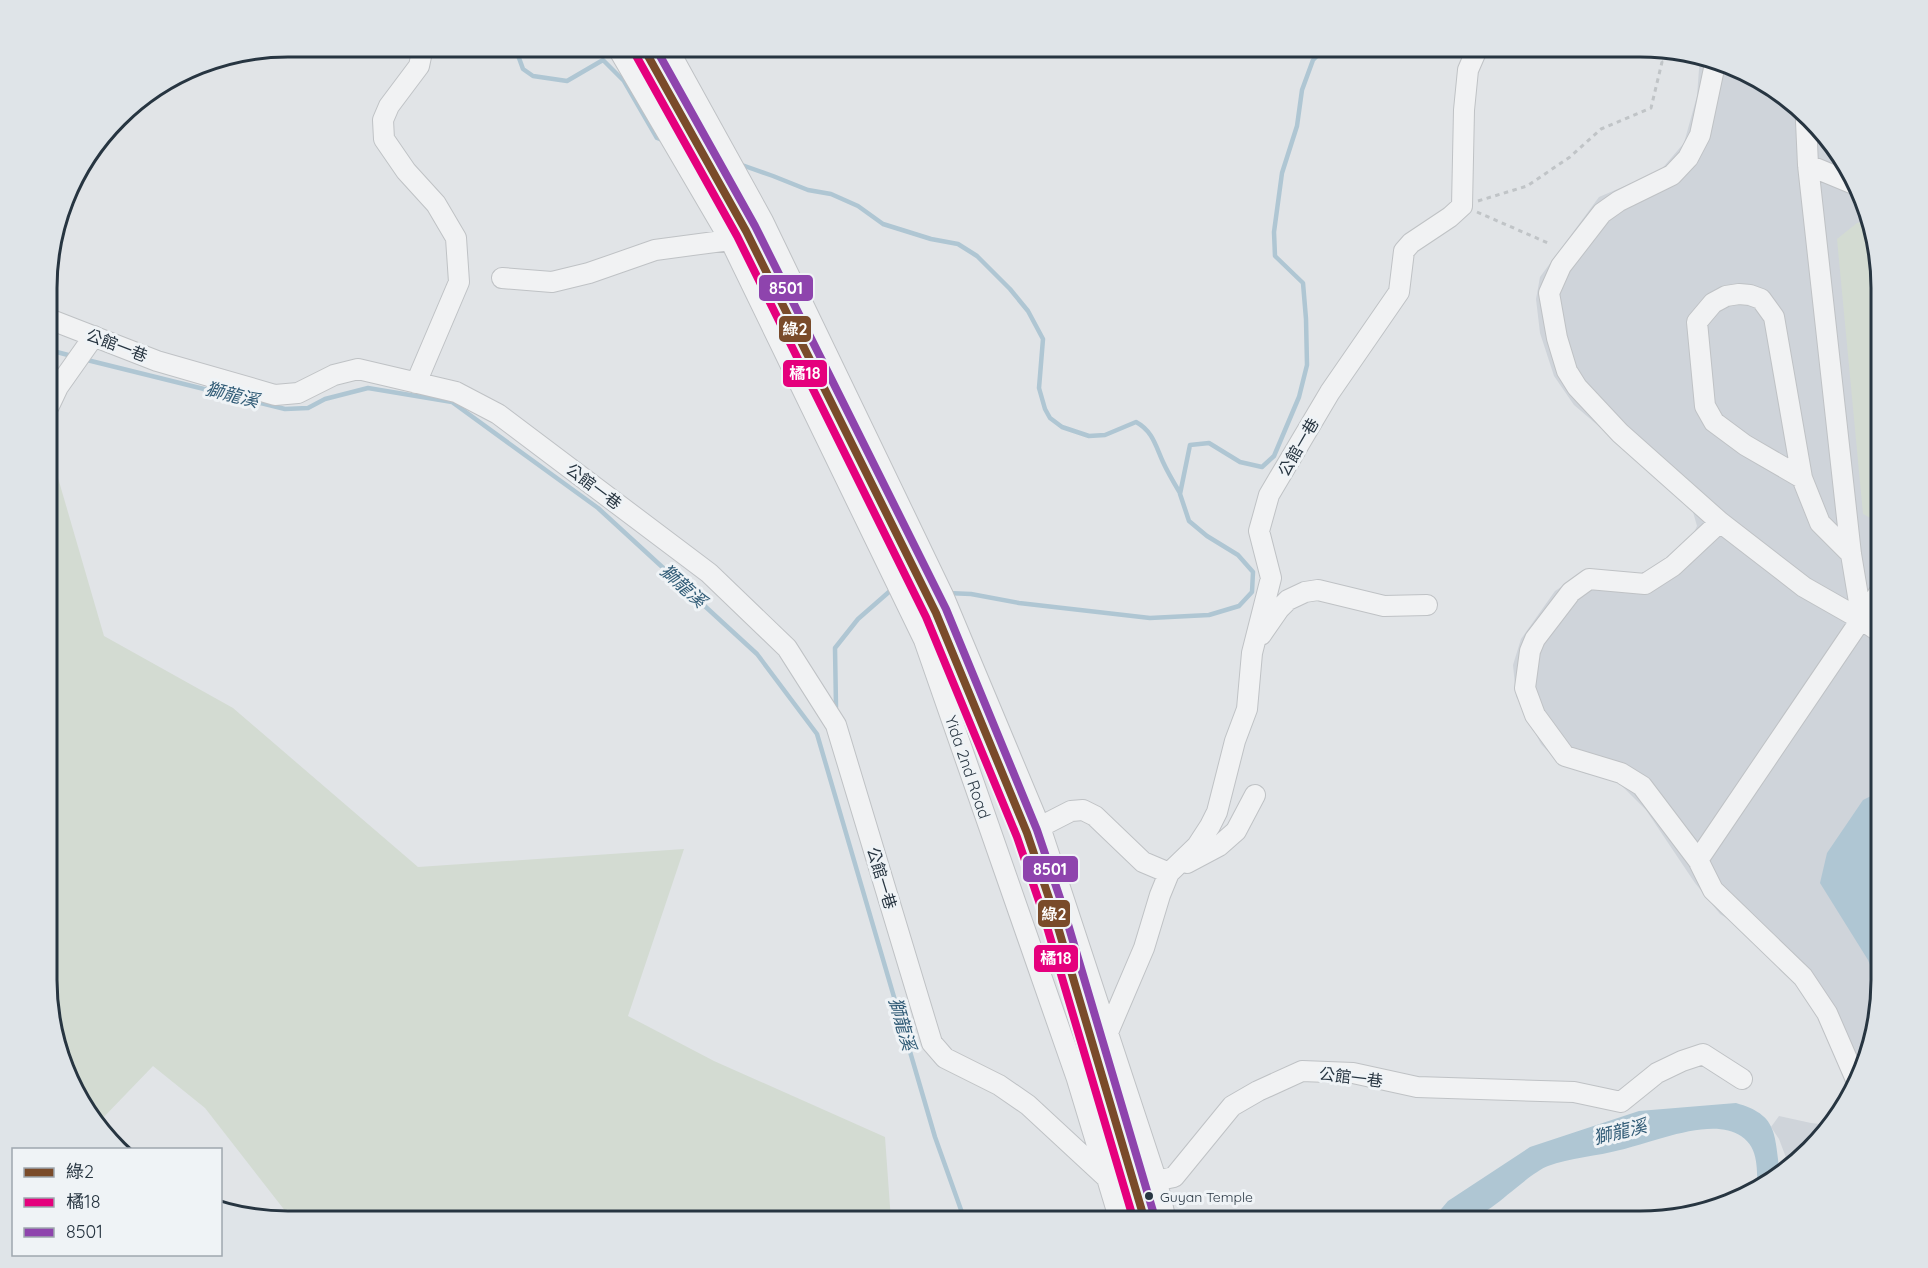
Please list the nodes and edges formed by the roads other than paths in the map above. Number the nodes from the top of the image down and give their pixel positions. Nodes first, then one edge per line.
1 (421, 57) edge
2 (625, 57) edge
3 (649, 57) edge
4 (672, 57) edge
5 (1473, 57) edge
6 (1714, 69) edge
7 (1806, 128) edge
8 (1808, 165) junction
9 (1844, 180) edge
10 (747, 231) junction
11 (502, 278) dead end
12 (57, 324) edge
13 (89, 342) junction
14 (416, 382) junction
15 (57, 389) edge
16 (1802, 478) junction
17 (1720, 522) junction
18 (1851, 554) junction
19 (1427, 605) dead end
20 (1871, 606) edge
21 (1862, 620) junction
22 (1871, 626) edge
23 (1252, 653) junction
24 (1255, 795) dead end
25 (1034, 830) junction
26 (1698, 860) junction
27 (1169, 873) junction
28 (1108, 1032) junction
29 (1097, 1059) junction
30 (1852, 1071) edge
31 (1742, 1079) dead end
32 (1109, 1180) junction
33 (1157, 1182) junction
34 (1135, 1185) junction
35 (1117, 1211) edge
36 (1142, 1211) edge
37 (1164, 1211) edge

1 - 14 street
2 - 10 street, Yida 2nd Road
3 - 10 street, Yida 2nd Road
4 - 10 street, Yida 2nd Road
5 - 23 street, 公館一巷
6 - 17 street
7 - 8 street
8 - 9 street
8 - 18 street
10 - 11 street
10 - 25 street, Yida 2nd Road
10 - 32 street, Yida 2nd Road
12 - 13 street, 公館一巷
13 - 14 street, 公館一巷
13 - 15 street
14 - 32 street, 公館一巷
16 - 16 street
16 - 18 street
17 - 21 street
17 - 26 street
18 - 21 street
19 - 23 street
20 - 21 street
21 - 22 street
21 - 26 street
23 - 27 street, 公館一巷
24 - 27 street
25 - 27 street
25 - 28 street, Yida 2nd Road
25 - 29 street, Yida 2nd Road
26 - 30 street
27 - 28 street, 公館一巷
28 - 29 street, 公館一巷
28 - 33 street, Yida 2nd Road
29 - 34 street, Yida 2nd Road
31 - 33 street, 公館一巷
32 - 34 street, 公館一巷
32 - 35 street, Yida 2nd Road
33 - 34 street, 公館一巷
33 - 37 street, Yida 2nd Road
34 - 36 street, Yida 2nd Road

